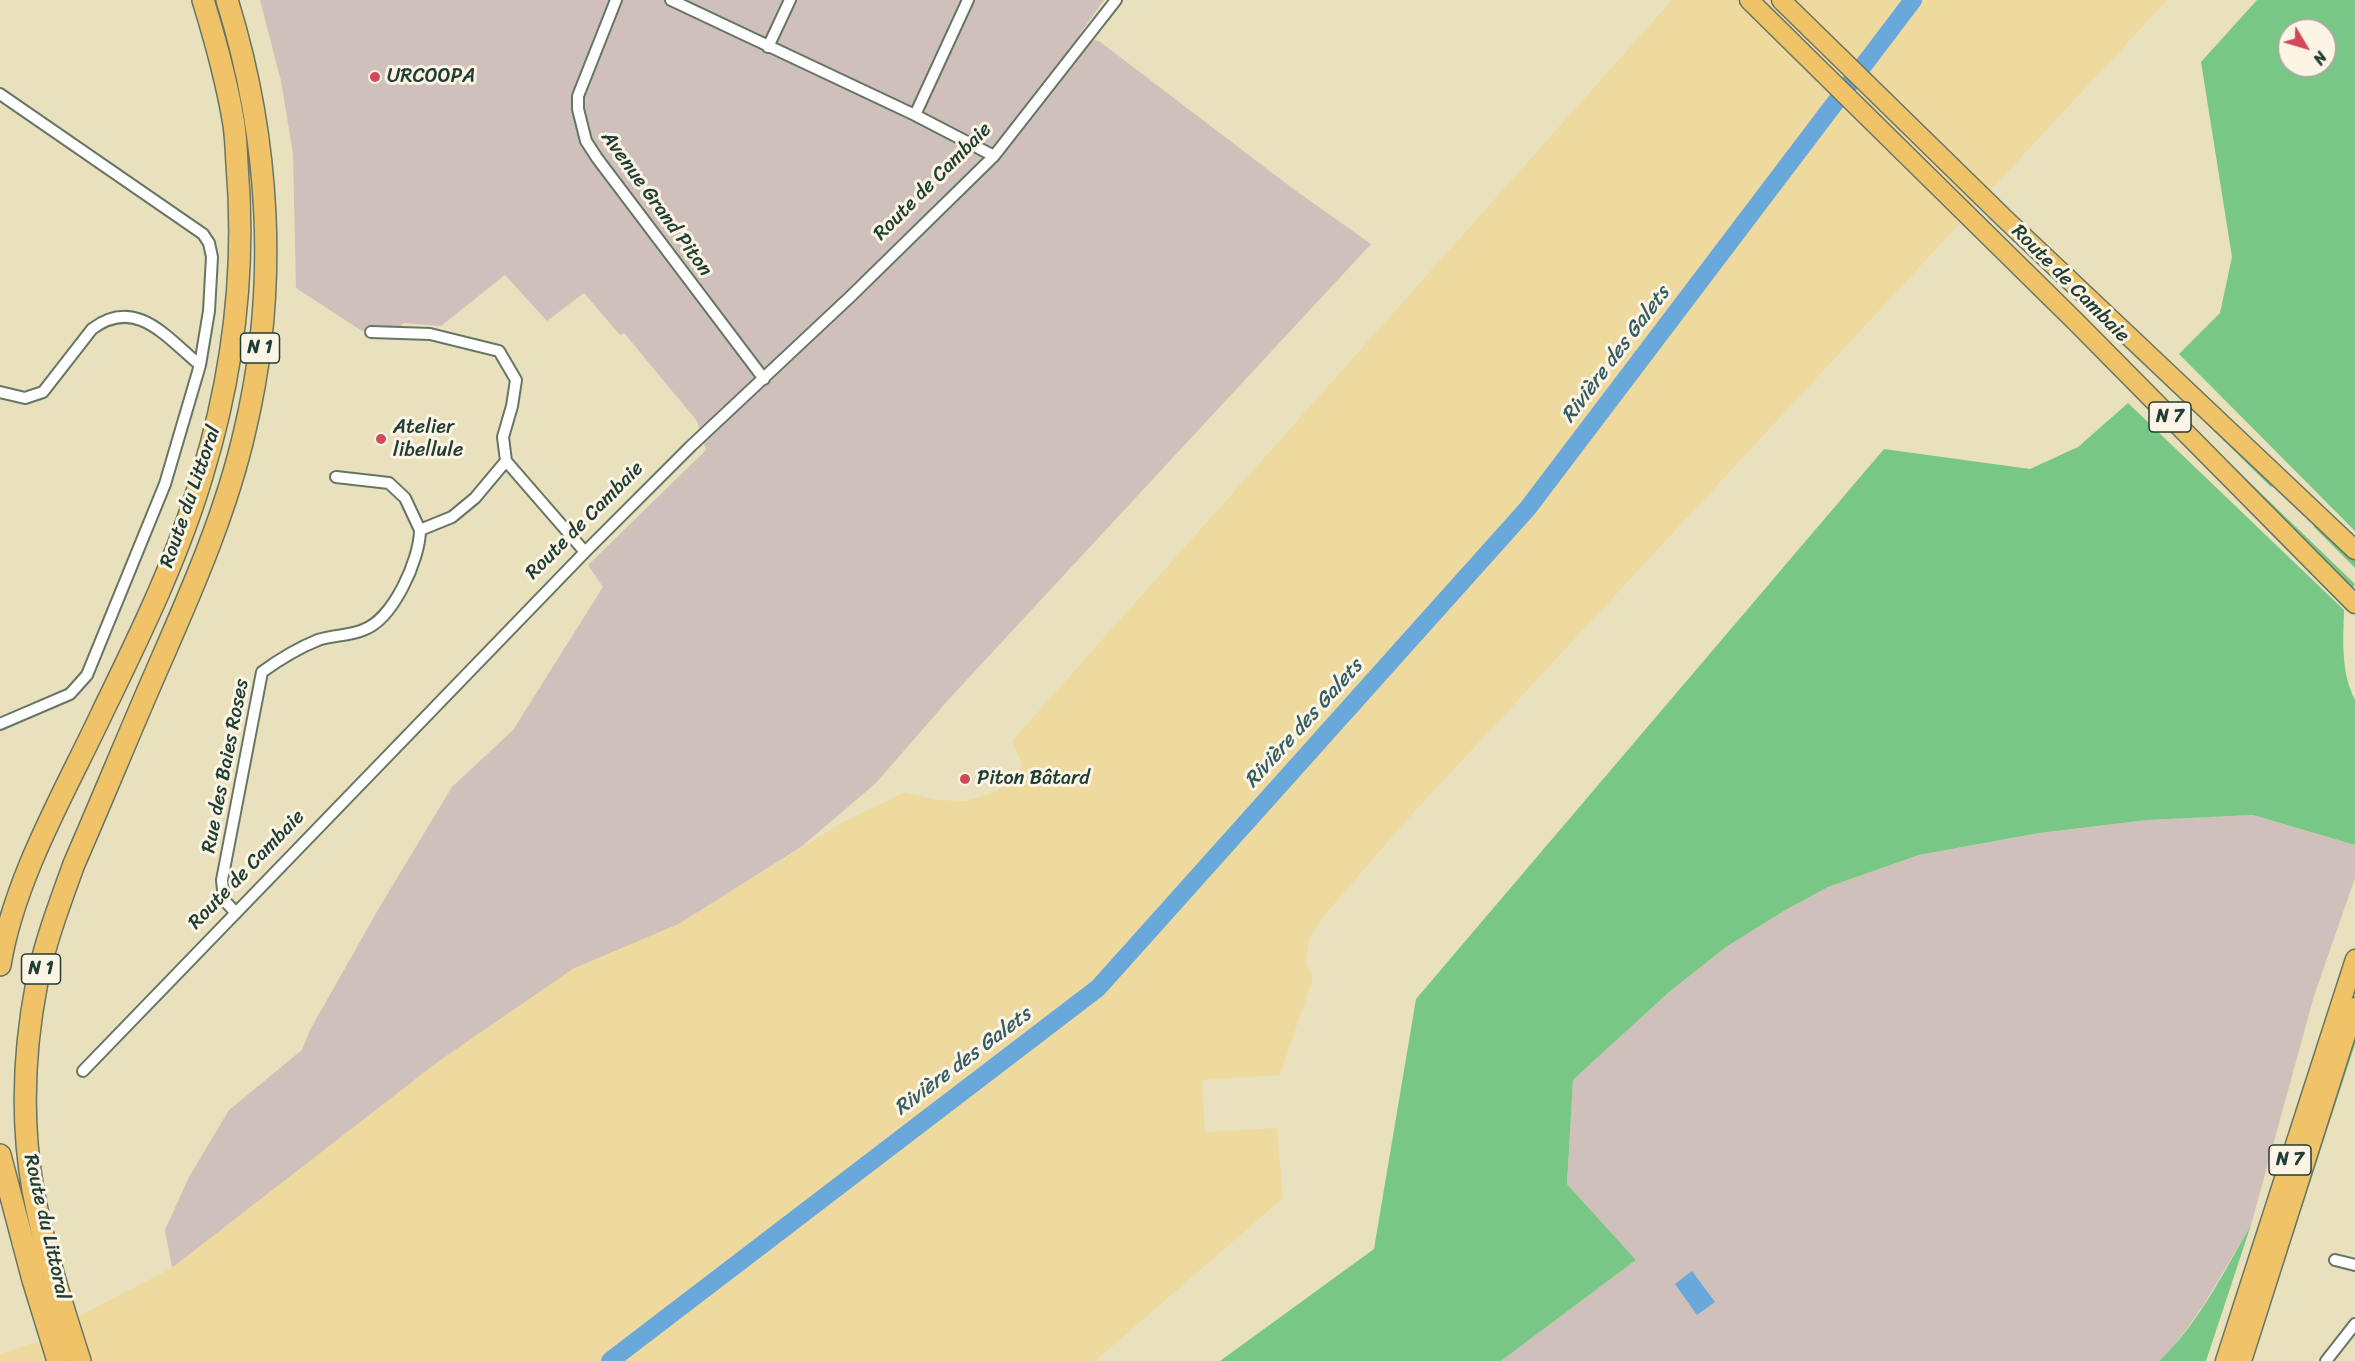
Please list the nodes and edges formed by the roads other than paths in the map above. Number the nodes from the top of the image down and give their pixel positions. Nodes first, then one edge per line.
1 (203, 0) edge
2 (227, 0) edge
3 (616, 0) edge
4 (671, 0) edge
5 (790, 0) edge
6 (968, 0) edge
7 (1116, 0) edge
8 (1749, 0) edge
9 (1781, 0) edge
10 (768, 47) junction
11 (0, 94) edge
12 (915, 115) junction
13 (994, 156) junction
14 (370, 332) dead end
15 (200, 365) junction
16 (764, 378) junction
17 (0, 392) edge
18 (506, 462) junction
19 (336, 477) dead end
20 (420, 530) junction
21 (2355, 550) edge
22 (585, 552) junction
23 (2352, 601) edge
24 (0, 724) edge
25 (236, 913) junction
26 (2355, 959) edge
27 (0, 965) edge
28 (2355, 1008) edge
29 (83, 1071) dead end
30 (0, 1155) edge
31 (2335, 1260) dead end
32 (2355, 1265) edge
33 (43, 1277) junction
34 (2355, 1324) edge
35 (58, 1361) edge
36 (80, 1361) edge
37 (2225, 1361) edge
38 (2242, 1361) edge
39 (2326, 1361) edge

1 - 27 highway, Route du Littoral / N 1
2 - 33 highway, Route du Littoral / N 1
3 - 16 street, Avenue Grand Piton
4 - 10 street
5 - 10 street
6 - 12 street
7 - 13 street, Route de Cambaie
8 - 23 main road, Route de Cambaie / N 7
9 - 21 main road, Route de Cambaie / N 7
10 - 12 street
11 - 15 street
12 - 13 street
13 - 16 street, Route de Cambaie
14 - 18 street
15 - 17 street
15 - 24 street
16 - 22 street, Route de Cambaie
18 - 20 street
18 - 22 street
19 - 20 street
20 - 25 street, Rue des Baies Roses
22 - 25 street, Route de Cambaie
25 - 29 street, Route de Cambaie
26 - 37 main road, N 7
28 - 38 main road, N 7
30 - 33 highway, Route du Littoral / N 1
31 - 32 street
33 - 35 highway, Route du Littoral / N 1
33 - 36 highway, Route du Littoral / N 1
34 - 39 street

